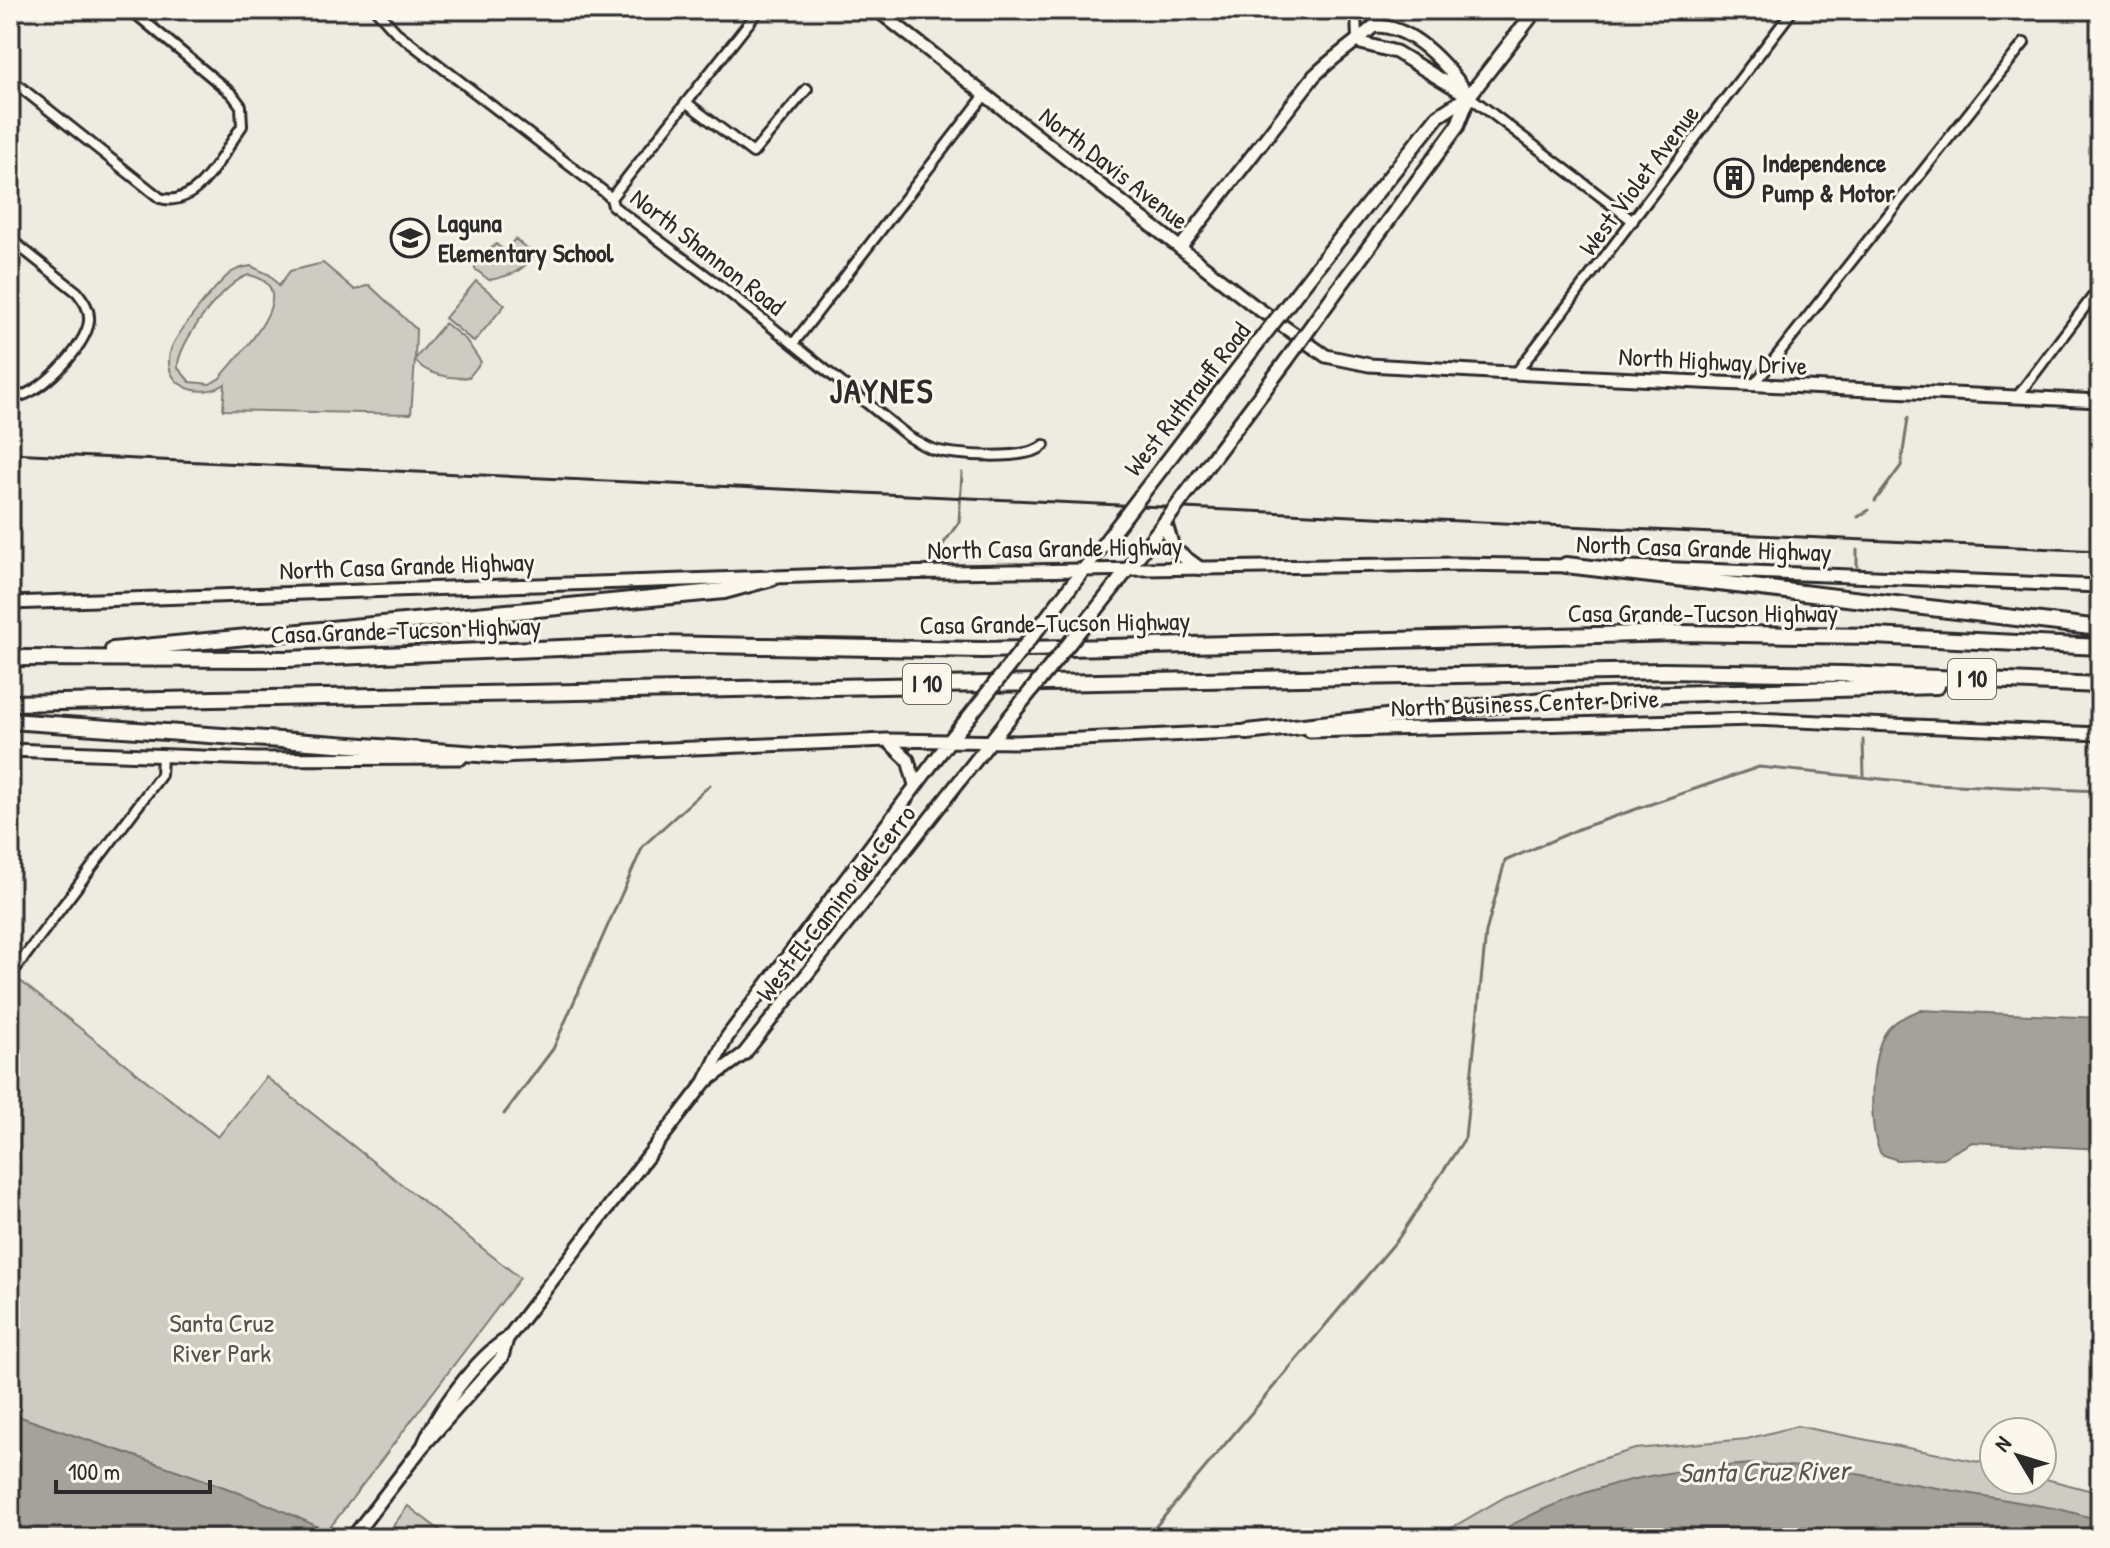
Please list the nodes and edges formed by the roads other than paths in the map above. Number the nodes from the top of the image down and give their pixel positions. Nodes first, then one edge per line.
1 (131, 10) edge
2 (376, 10) edge
3 (759, 10) edge
4 (877, 10) edge
5 (1356, 10) edge
6 (1536, 10) edge
7 (1793, 10) edge
8 (1357, 42) junction
9 (2024, 43) dead end
10 (10, 79) edge
11 (807, 89) dead end
12 (985, 95) junction
13 (1469, 96) junction
14 (687, 103) junction
15 (611, 198) junction
16 (1633, 221) junction
17 (10, 239) edge
18 (1180, 248) junction
19 (2100, 287) edge
20 (793, 344) junction
21 (1326, 356) joint
22 (1516, 373) junction
23 (1753, 386) junction
24 (10, 397) edge
25 (2017, 397) junction
26 (2100, 401) edge
27 (1044, 445) dead end
28 (1163, 529) junction
29 (1566, 565) junction
30 (1199, 568) junction
31 (1084, 570) junction
32 (1128, 571) junction
33 (772, 578) junction
34 (2100, 586) edge
35 (10, 603) edge
36 (2100, 628) edge
37 (2100, 647) edge
38 (10, 658) edge
39 (61, 658) junction
40 (2041, 682) junction
41 (2100, 685) edge
42 (10, 703) edge
43 (10, 721) edge
44 (1247, 732) junction
45 (2100, 734) edge
46 (951, 739) junction
47 (887, 740) junction
48 (991, 741) junction
49 (10, 750) edge
50 (162, 756) junction
51 (506, 756) junction
52 (915, 785) junction
53 (10, 976) edge
54 (705, 1082) junction
55 (356, 1534) edge

1 - 10 street
2 - 15 street, North Shannon Road
3 - 14 street
4 - 12 main road, North Davis Avenue
5 - 8 street
6 - 13 main road, West Ruthrauff Road
7 - 16 street, West Violet Avenue
8 - 13 main road
8 - 13 main road
8 - 18 main road
9 - 23 street
11 - 14 street
12 - 18 main road, North Davis Avenue
12 - 20 street
13 - 16 street
13 - 28 main road, West Ruthrauff Road, bridge
13 - 31 main road, West Ruthrauff Road, bridge
14 - 15 street
15 - 20 street, North Shannon Road
16 - 22 street, West Violet Avenue
17 - 24 street
18 - 21 main road, North Davis Avenue
19 - 25 street
20 - 27 street, North Shannon Road
21 - 22 main road, North Highway Drive
22 - 23 main road, North Highway Drive
23 - 25 main road, North Highway Drive
25 - 26 main road, North Highway Drive
28 - 30 main road
28 - 32 main road, West Ruthrauff Road
29 - 30 main road, North Casa Grande Highway
29 - 34 main road, North Casa Grande Highway
29 - 36 highway
30 - 32 main road, North Casa Grande Highway
31 - 32 main road, North Casa Grande Highway
31 - 33 main road, North Casa Grande Highway
31 - 46 main road, West Ruthrauff Road, bridge
32 - 48 main road, West Ruthrauff Road, bridge
33 - 35 main road, North Casa Grande Highway
33 - 39 highway
37 - 39 highway, Casa Grande-Tucson Highway / I 10
38 - 39 highway, Casa Grande-Tucson Highway / I 10
40 - 41 highway, I 10
40 - 42 highway, I 10
40 - 44 highway
43 - 51 highway
44 - 45 main road, North Business Center Drive
44 - 48 main road, North Business Center Drive
46 - 47 main road
46 - 48 main road, North Business Center Drive
46 - 52 main road, West El Camino del Cerro
47 - 51 main road
47 - 52 main road
48 - 54 main road, West El Camino del Cerro
49 - 50 main road
50 - 51 main road
50 - 53 street
52 - 54 main road, West El Camino del Cerro
54 - 55 main road, West El Camino del Cerro

